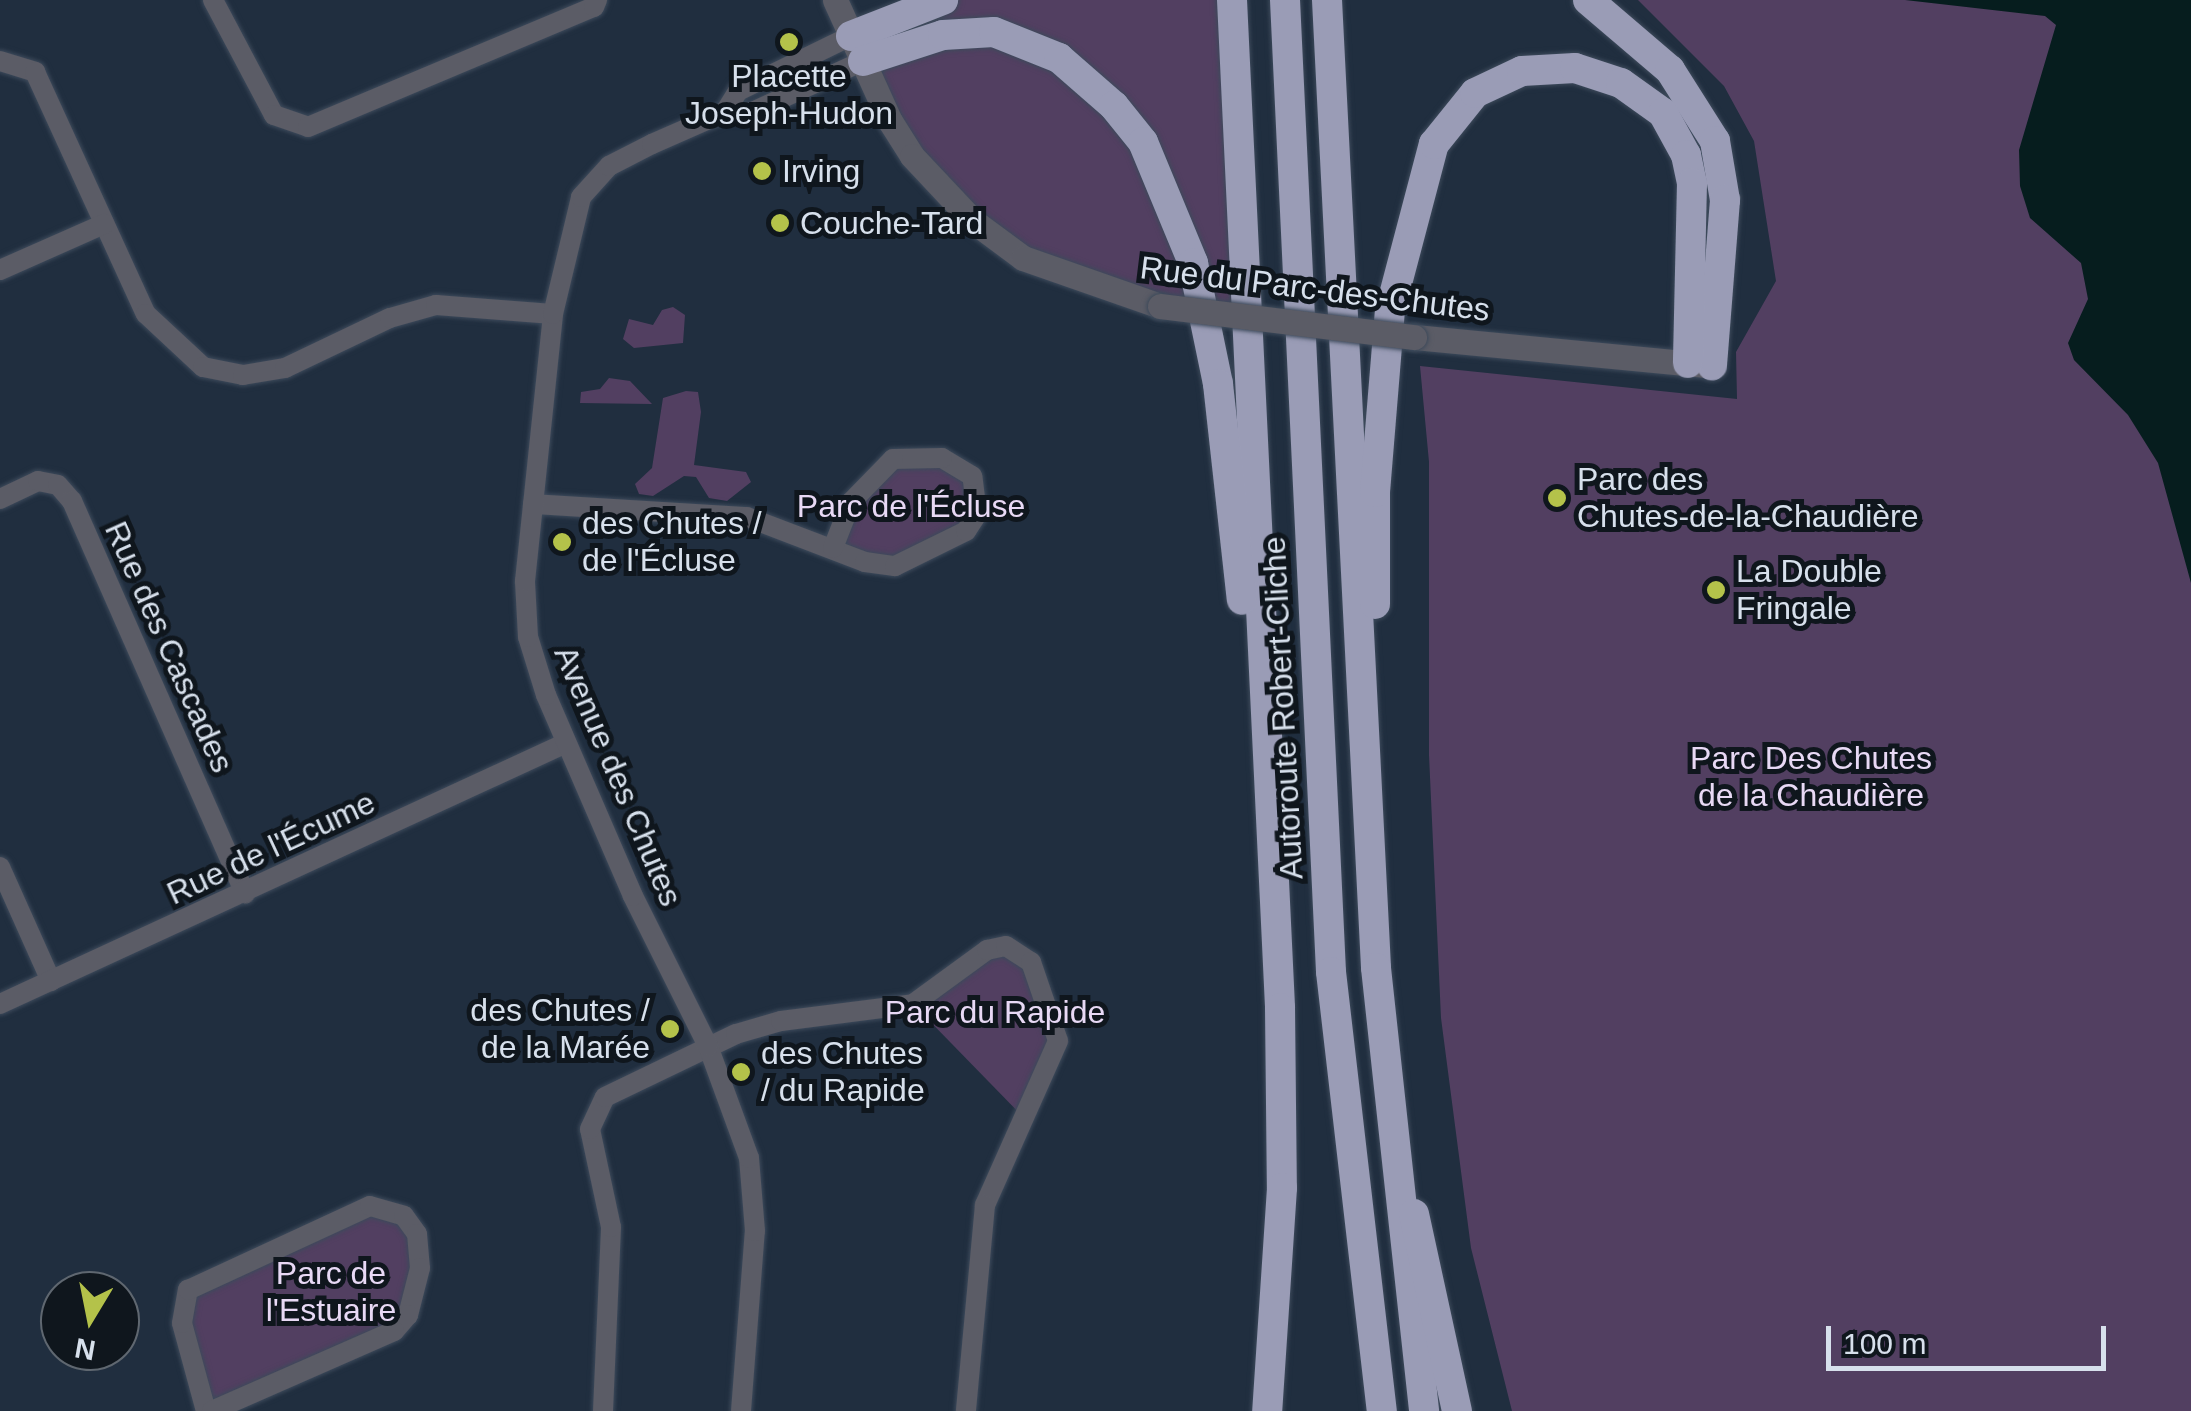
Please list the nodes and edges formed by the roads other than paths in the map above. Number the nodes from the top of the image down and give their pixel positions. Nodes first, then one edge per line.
1 (213, 0) edge
2 (596, 0) edge
3 (835, 0) edge
4 (943, 0) edge
5 (1232, 0) edge
6 (1284, 0) edge
7 (1327, 0) edge
8 (1588, 0) edge
9 (857, 48) junction
10 (0, 62) edge
11 (104, 224) junction
12 (0, 270) edge
13 (553, 314) junction
14 (1700, 364) junction
15 (0, 499) edge
16 (533, 504) junction
17 (833, 548) junction
18 (1362, 700) junction
19 (566, 743) junction
20 (1269, 774) junction
21 (0, 867) edge
22 (244, 894) junction
23 (52, 981) junction
24 (0, 1004) edge
25 (708, 1046) junction
26 (1394, 1127) junction
27 (209, 1411) edge
28 (603, 1411) edge
29 (741, 1411) edge
30 (966, 1411) edge
31 (1267, 1411) edge
32 (1382, 1411) edge
33 (1424, 1411) edge
34 (1457, 1411) edge

1 - 2 street
3 - 9 street, Rue du Parc-des-Chutes
4 - 9 highway
5 - 20 highway, Autoroute Robert-Cliche
6 - 32 highway, Autoroute Robert-Cliche
7 - 18 highway
8 - 14 highway
9 - 13 street, Avenue des Chutes
9 - 14 street, Rue du Parc-des-Chutes, bridge
9 - 20 highway
10 - 11 street
11 - 12 street
11 - 13 street
13 - 16 street, Avenue des Chutes
14 - 18 highway
15 - 22 street, Rue des Cascades
16 - 17 street
16 - 19 street, Avenue des Chutes
17 - 17 street
18 - 26 highway
19 - 22 street, Rue de l'Écume
19 - 25 street, Avenue des Chutes
20 - 31 highway, Autoroute Robert-Cliche
21 - 23 street
22 - 23 street, Rue de l'Écume
23 - 24 street, Rue de l'Écume
25 - 28 street
25 - 29 street, Avenue des Chutes
25 - 30 street
26 - 33 highway
26 - 34 highway
27 - 27 street

